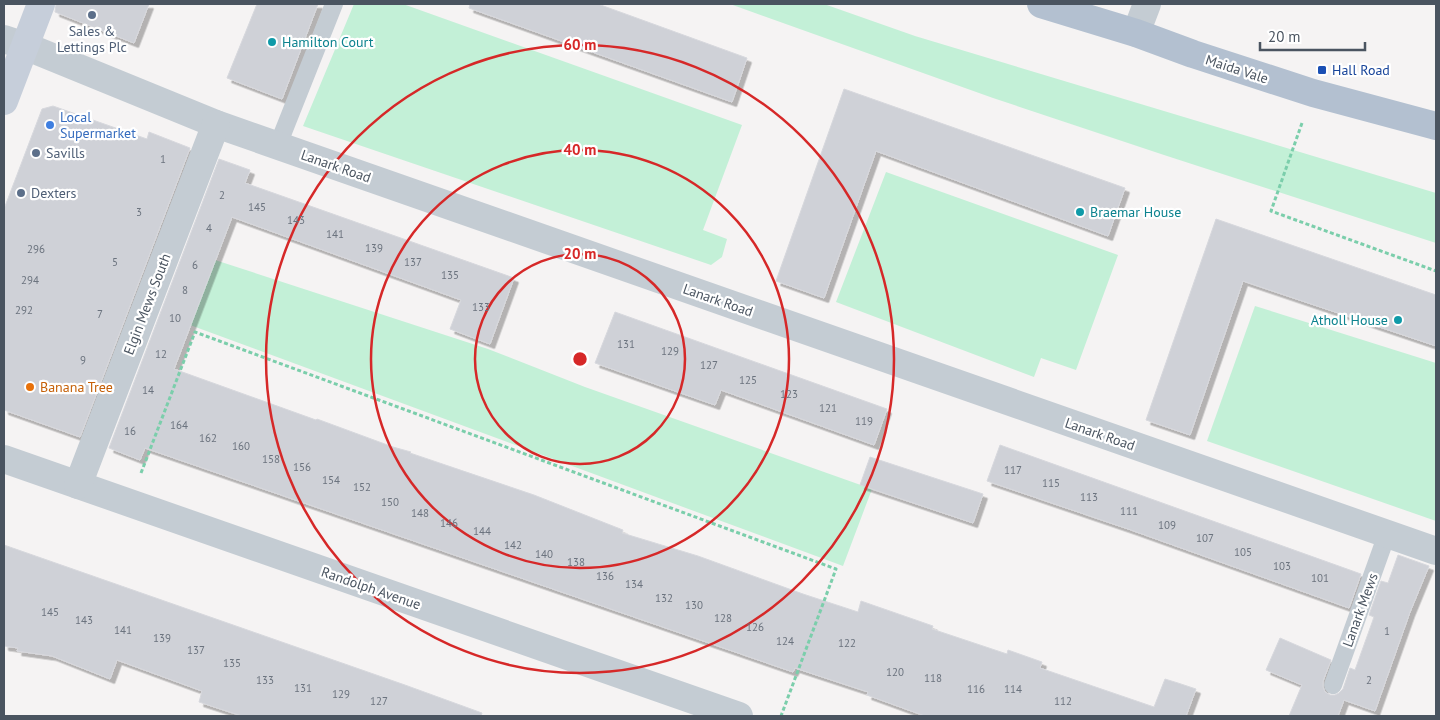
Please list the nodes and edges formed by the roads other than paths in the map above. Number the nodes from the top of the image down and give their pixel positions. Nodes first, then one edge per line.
1 (41, 4) edge
2 (334, 4) edge
3 (1041, 4) edge
4 (1147, 4) edge
5 (1136, 33) junction
6 (14, 42) edge
7 (4, 101) edge
8 (216, 124) junction
9 (1436, 126) edge
10 (278, 145) junction
11 (4, 459) edge
12 (78, 485) junction
13 (1387, 534) junction
14 (1436, 551) edge
15 (1333, 685) dead end
16 (739, 716) edge

1 - 6 street
2 - 10 lane
3 - 5 main road, Maida Vale
4 - 5 street
5 - 9 main road, Maida Vale
6 - 7 street
6 - 8 street, Lanark Road
8 - 10 street, Lanark Road
8 - 12 street, Elgin Mews South
10 - 13 street, Lanark Road
11 - 12 street, Randolph Avenue
12 - 16 street, Randolph Avenue
13 - 14 street, Lanark Road
13 - 15 lane, Lanark Mews

